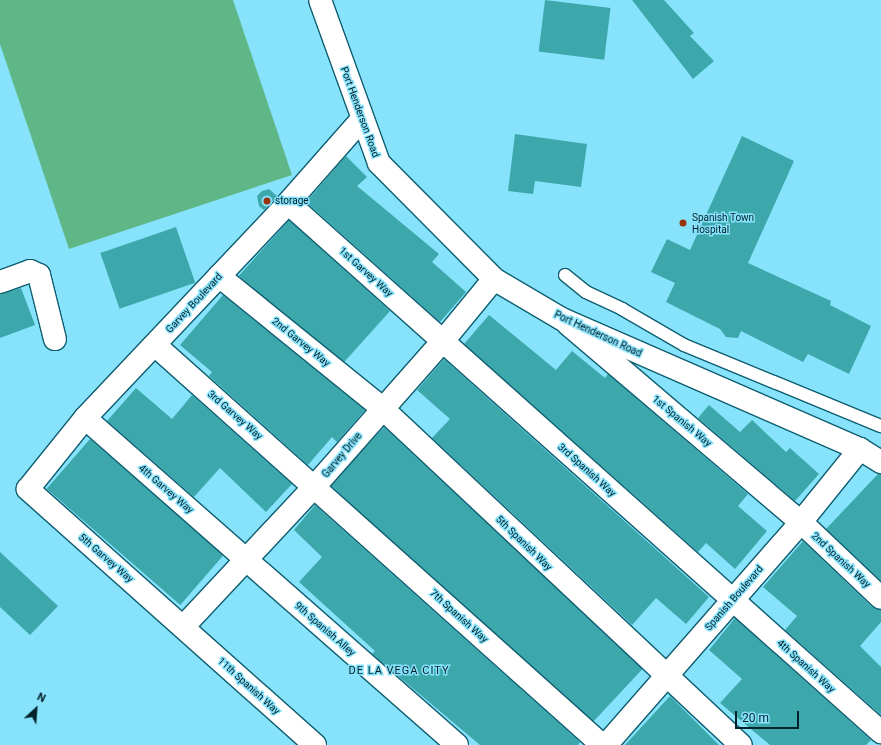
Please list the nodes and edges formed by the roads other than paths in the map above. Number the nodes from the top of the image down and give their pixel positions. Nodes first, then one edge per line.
1 (320, 0) edge
2 (362, 119) junction
3 (288, 203) junction
4 (565, 275) dead end
5 (219, 276) junction
6 (494, 279) junction
7 (0, 282) edge
8 (562, 320) junction
9 (55, 339) dead end
10 (443, 341) junction
11 (155, 344) junction
12 (382, 408) junction
13 (85, 418) junction
14 (881, 426) edge
15 (860, 449) junction
16 (881, 462) edge
17 (315, 486) junction
18 (28, 489) joint
19 (801, 522) junction
20 (247, 560) junction
21 (881, 598) edge
22 (731, 600) junction
23 (184, 626) junction
24 (667, 678) junction
25 (881, 732) edge
26 (315, 745) edge
27 (457, 745) edge
28 (602, 745) edge
29 (606, 745) edge
30 (741, 745) edge

1 - 2 street, Port Henderson Road
2 - 3 street, Garvey Boulevard
2 - 6 street, Port Henderson Road
3 - 5 street, Garvey Boulevard
3 - 10 street, 1st Garvey Way
4 - 14 lane
5 - 11 street, Garvey Boulevard
5 - 12 street, 2nd Garvey Way
6 - 8 street, Port Henderson Road
6 - 10 street, Garvey Drive
7 - 9 street
8 - 15 street, Port Henderson Road
8 - 19 street, 1st Spanish Way
10 - 12 street, Garvey Drive
10 - 22 street, 3rd Spanish Way
11 - 13 street, Garvey Boulevard
11 - 17 street, 3rd Garvey Way
12 - 17 street, Garvey Drive
12 - 24 street, 5th Spanish Way
13 - 18 street, Garvey Boulevard
13 - 20 street, 4th Garvey Way
15 - 16 street, Port Henderson Road
15 - 19 street, Spanish Boulevard
17 - 20 street, Garvey Drive
17 - 28 street, 7th Spanish Way
18 - 23 street, 5th Garvey Way
19 - 21 street, 2nd Spanish Way
19 - 22 street, Spanish Boulevard
20 - 23 street, Garvey Drive
20 - 27 street, 9th Spanish Alley
22 - 24 street, Spanish Boulevard
22 - 25 street, 4th Spanish Way
23 - 26 street, 11th Spanish Way
24 - 29 street, Spanish Boulevard
24 - 30 street, 5th Spanish Way

